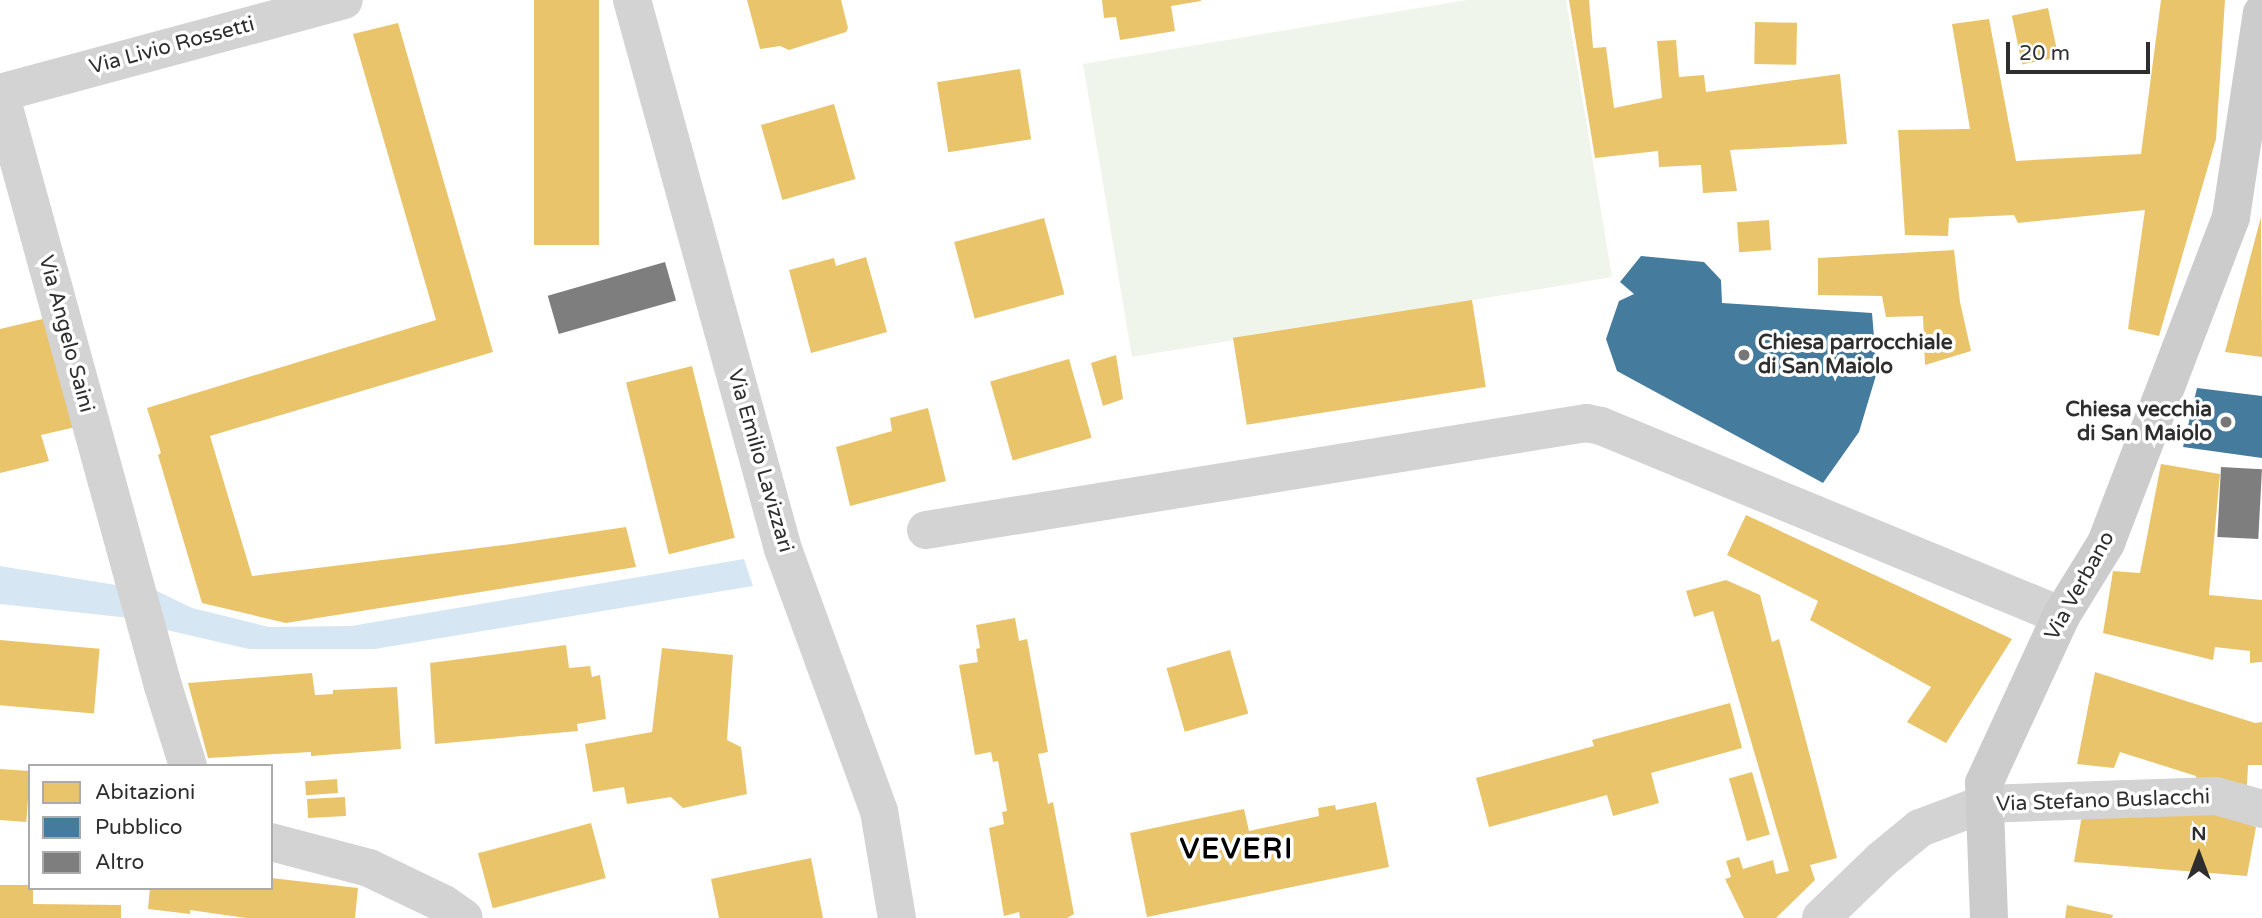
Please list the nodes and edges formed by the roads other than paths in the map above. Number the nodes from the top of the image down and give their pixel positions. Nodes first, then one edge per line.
1 (632, 0) edge
2 (336, 1) edge
3 (2262, 13) edge
4 (0, 93) edge
5 (926, 530) dead end
6 (2061, 616) junction
7 (187, 764) edge
8 (1984, 804) junction
9 (2262, 809) edge
10 (273, 843) edge
11 (464, 918) edge
12 (897, 918) edge
13 (1821, 918) edge
14 (1989, 918) edge

1 - 12 street, Via Emilio Lavizzari
2 - 4 street, Via Livio Rossetti
3 - 6 street, Via Verbano
4 - 7 street, Via Angelo Saini
5 - 6 street
6 - 8 street, Via Verbano
8 - 9 street, Via Stefano Buslacchi
8 - 13 street, Via Stefano Buslacchi
8 - 14 street, Via Verbano
10 - 11 street

